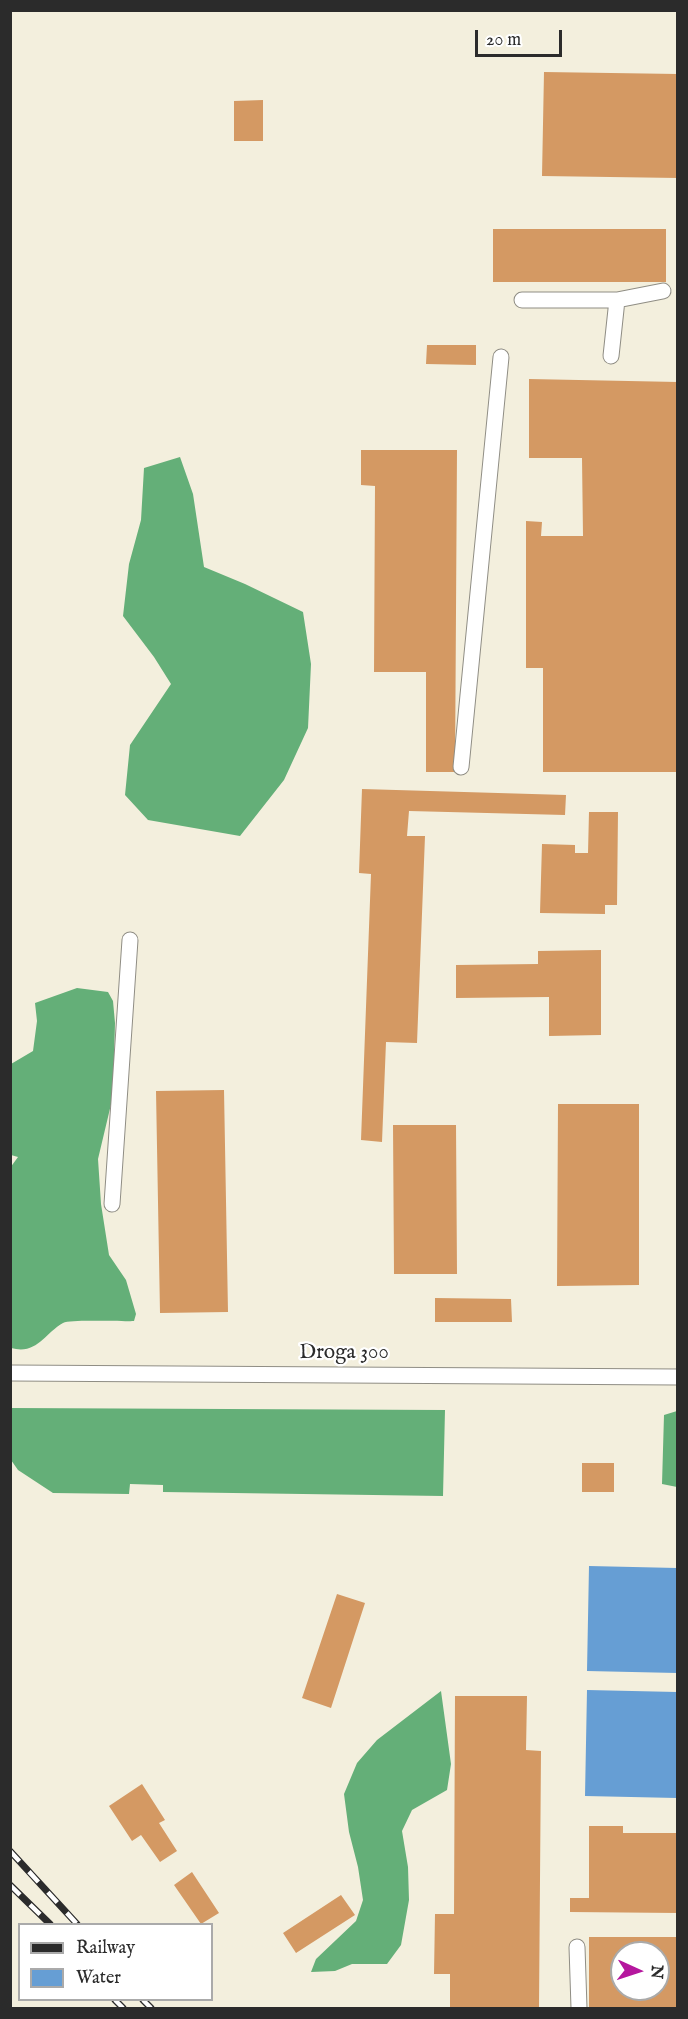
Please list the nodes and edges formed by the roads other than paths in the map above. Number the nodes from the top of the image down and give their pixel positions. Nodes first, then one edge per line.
1 (663, 291) dead end
2 (522, 300) dead end
3 (617, 300) junction
4 (611, 356) dead end
5 (501, 357) dead end
6 (461, 767) dead end
7 (130, 940) dead end
8 (112, 1204) dead end
9 (10, 1373) edge
10 (678, 1377) edge
11 (577, 1947) dead end
12 (579, 2008) edge

1 - 3 lane
2 - 3 lane
3 - 4 lane
5 - 6 lane
7 - 8 lane
9 - 10 lane, Droga 300
11 - 12 lane

